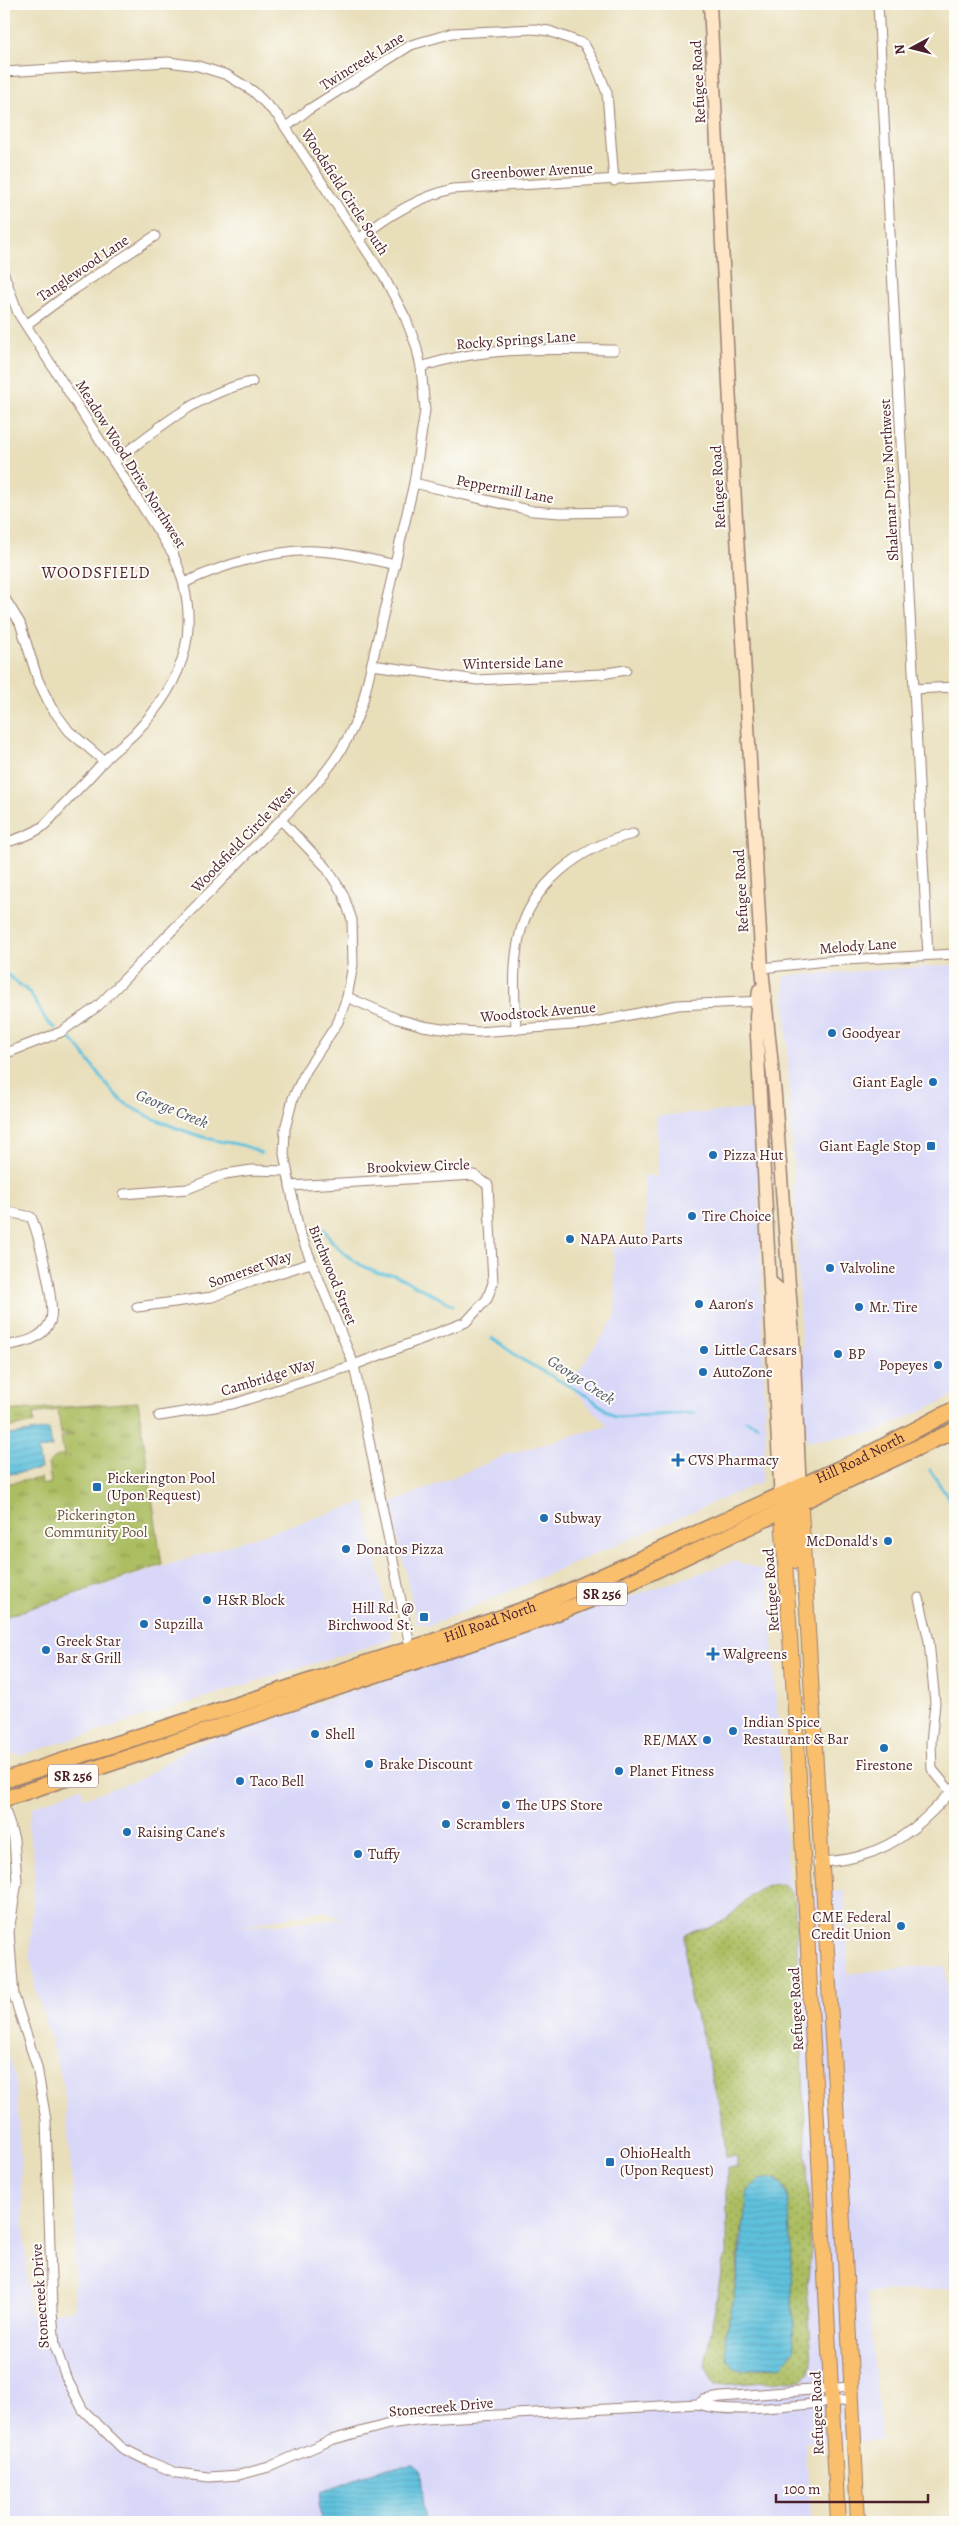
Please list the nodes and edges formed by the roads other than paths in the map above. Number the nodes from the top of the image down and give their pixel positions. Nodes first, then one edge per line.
1 (710, 4) edge
2 (878, 4) edge
3 (4, 72) edge
4 (286, 127) junction
5 (719, 174) junction
6 (614, 181) junction
7 (155, 236) dead end
8 (359, 239) junction
9 (4, 274) edge
10 (26, 325) junction
11 (614, 350) dead end
12 (421, 367) junction
13 (252, 382) dead end
14 (114, 462) junction
15 (414, 483) junction
16 (623, 512) dead end
17 (395, 565) junction
18 (184, 582) junction
19 (4, 597) edge
20 (372, 665) junction
21 (626, 670) dead end
22 (955, 687) edge
23 (914, 689) junction
24 (104, 761) junction
25 (280, 820) junction
26 (634, 834) dead end
27 (4, 843) edge
28 (955, 954) edge
29 (928, 955) junction
30 (762, 968) junction
31 (347, 997) junction
32 (762, 1001) junction
33 (516, 1030) junction
34 (4, 1054) edge
35 (286, 1171) junction
36 (290, 1186) junction
37 (124, 1194) dead end
38 (4, 1211) edge
39 (311, 1263) junction
40 (137, 1307) dead end
41 (4, 1346) edge
42 (354, 1365) junction
43 (955, 1409) edge
44 (159, 1416) dead end
45 (955, 1430) edge
46 (791, 1499) junction
47 (919, 1598) dead end
48 (411, 1651) junction
49 (4, 1780) edge
50 (954, 1792) edge
51 (4, 1799) edge
52 (4, 1806) edge
53 (819, 1862) junction
54 (955, 1954) edge
55 (955, 1981) edge
56 (850, 2393) junction
57 (833, 2395) junction
58 (838, 2522) edge
59 (858, 2522) edge

1 - 5 main road, Refugee Road
2 - 23 street, Shalemar Drive Northwest
3 - 4 street, Woodsfield Circle South
4 - 6 street, Twincreek Lane
4 - 8 street, Woodsfield Circle South
5 - 6 street, Greenbower Avenue
5 - 30 main road, Refugee Road
6 - 8 street, Greenbower Avenue
7 - 10 street, Tanglewood Lane
8 - 12 street, Woodsfield Circle South
9 - 10 street, Meadow Wood Drive Northwest
10 - 14 street, Meadow Wood Drive Northwest
11 - 12 street, Rocky Springs Lane
12 - 15 street, Woodsfield Circle South
13 - 14 street
14 - 18 street, Meadow Wood Drive Northwest
15 - 16 street, Peppermill Lane
15 - 17 street, Woodsfield Circle South
17 - 18 street
17 - 20 street, Woodsfield Circle West
18 - 24 street, Meadow Wood Drive Northwest
19 - 24 street
20 - 21 street, Winterside Lane
20 - 25 street, Woodsfield Circle West
22 - 23 street
23 - 29 street, Shalemar Drive Northwest
24 - 27 street, Meadow Wood Drive Northwest
25 - 31 street, Birchwood Street
25 - 34 street, Woodsfield Circle West
26 - 33 street
28 - 29 street, Melody Lane
29 - 30 street, Melody Lane
30 - 32 main road, Refugee Road
31 - 33 street, Woodstock Avenue
31 - 35 street, Birchwood Street
32 - 33 street, Woodstock Avenue
32 - 46 main road, Refugee Road
32 - 46 main road, Refugee Road
35 - 36 street, Birchwood Street
35 - 37 street
36 - 39 street, Birchwood Street
36 - 42 street, Brookview Circle
38 - 41 street
39 - 40 street, Somerset Way
39 - 42 street, Birchwood Street
42 - 44 street, Cambridge Way
42 - 48 street, Birchwood Street
43 - 46 highway, Hill Road North / SR 256
45 - 46 highway, Hill Road North / SR 256
46 - 48 highway, Hill Road North / SR 256
46 - 51 highway, Hill Road North / SR 256
46 - 53 main road, Refugee Road
46 - 57 main road, Refugee Road
47 - 50 street
48 - 49 highway, Hill Road North / SR 256
50 - 53 street
52 - 57 street, Stonecreek Drive
53 - 56 main road, Refugee Road
54 - 55 street
56 - 57 street, Stonecreek Drive
56 - 57 street, Stonecreek Drive
56 - 59 main road, Refugee Road
57 - 58 main road, Refugee Road

